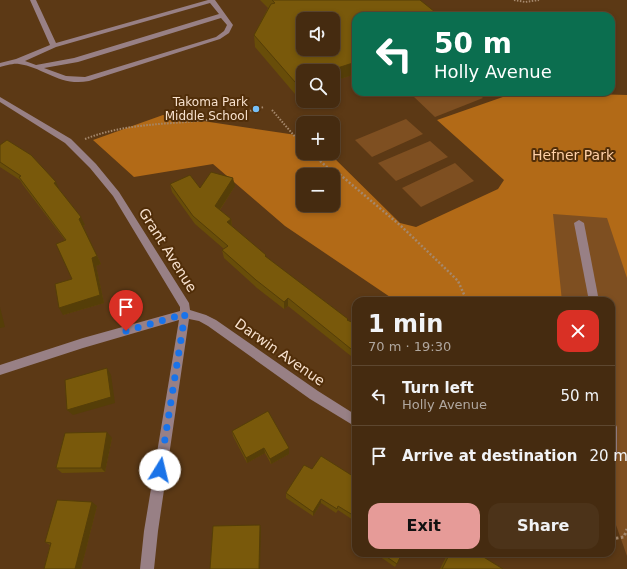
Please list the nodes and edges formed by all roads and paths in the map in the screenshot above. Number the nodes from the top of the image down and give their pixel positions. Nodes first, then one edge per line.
1 (33, 0) edge
2 (211, 0) edge
3 (514, 0) edge
4 (539, 0) edge
5 (223, 16) junction
6 (54, 46) junction
7 (18, 61) junction
8 (0, 65) edge
9 (36, 67) junction
10 (0, 99) edge
11 (264, 107) dead end
12 (272, 110) dead end
13 (296, 138) edge
14 (84, 139) dead end
15 (320, 160) edge
16 (578, 223) dead end
17 (465, 297) edge
18 (593, 297) edge
19 (185, 314) junction
20 (0, 370) edge
21 (352, 419) edge
22 (627, 529) edge
23 (615, 538) edge
24 (147, 569) edge

1 - 6 street
2 - 5 street
2 - 6 street
3 - 4 path
5 - 9 street
5 - 9 street
6 - 7 street
7 - 8 street
7 - 9 street
10 - 19 street, Grant Avenue
11 - 14 path
12 - 13 path
15 - 17 path
16 - 18 street
19 - 20 street
19 - 21 street, Darwin Avenue
19 - 24 street, Grant Avenue
22 - 23 path

